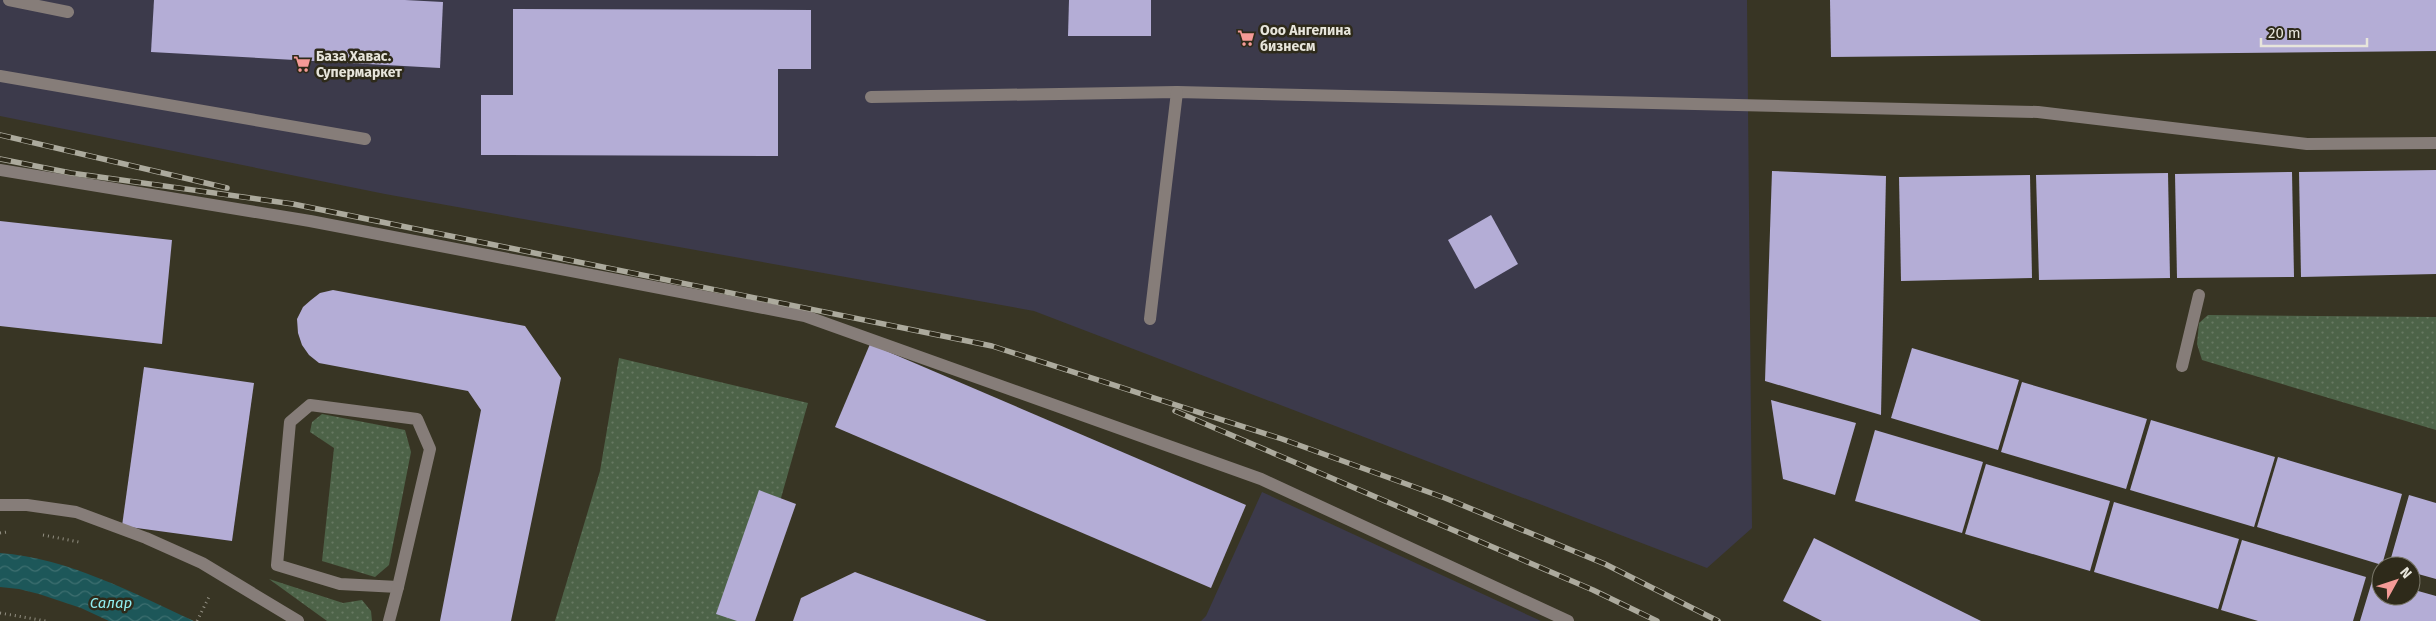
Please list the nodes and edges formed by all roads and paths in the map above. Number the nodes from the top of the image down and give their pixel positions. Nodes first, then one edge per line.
1 (9, 0) edge
2 (68, 12) dead end
3 (0, 76) edge
4 (1177, 92) junction
5 (871, 97) dead end
6 (365, 139) dead end
7 (2436, 144) edge
8 (0, 170) edge
9 (2199, 295) dead end
10 (1150, 319) dead end
11 (2182, 366) dead end
12 (0, 505) edge
13 (10, 531) dead end
14 (0, 533) edge
15 (33, 533) dead end
16 (86, 543) dead end
17 (398, 587) junction
18 (207, 601) dead end
19 (0, 613) edge
20 (46, 621) edge
21 (197, 621) edge
22 (298, 621) edge
23 (389, 621) edge
24 (1568, 621) edge

1 - 2 lane
3 - 6 lane
4 - 5 lane
4 - 7 lane
4 - 10 lane
8 - 24 lane
9 - 11 lane
12 - 22 lane
13 - 14 path
15 - 16 path
17 - 17 lane
17 - 23 lane
18 - 21 path
19 - 20 path

